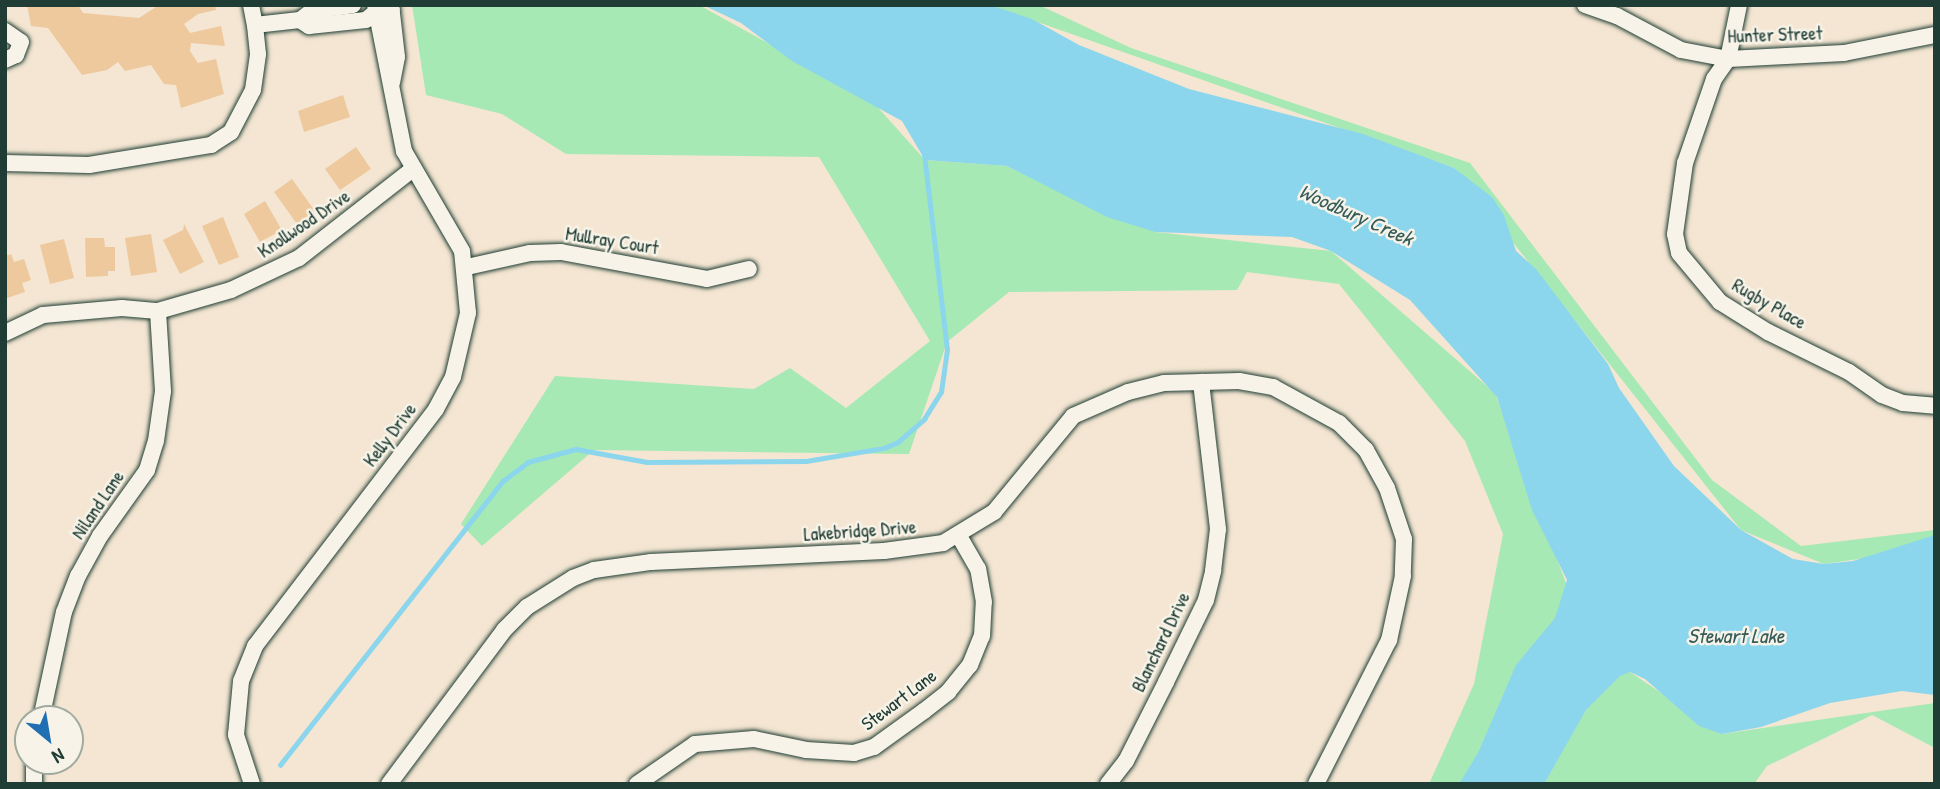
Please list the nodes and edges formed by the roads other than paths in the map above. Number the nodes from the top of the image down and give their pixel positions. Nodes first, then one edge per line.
1 (251, 5) edge
2 (354, 5) edge
3 (1584, 5) edge
4 (1739, 5) edge
5 (380, 8) edge
6 (300, 20) junction
7 (255, 25) junction
8 (5, 31) edge
9 (1935, 36) edge
10 (1728, 59) junction
11 (5, 60) edge
12 (5, 163) edge
13 (413, 169) junction
14 (467, 267) junction
15 (749, 269) dead end
16 (158, 311) junction
17 (5, 333) edge
18 (1201, 382) junction
19 (1935, 407) edge
20 (959, 536) junction
21 (44, 705) edge
22 (391, 783) edge
23 (252, 784) edge
24 (637, 784) edge
25 (1108, 784) edge
26 (1316, 784) edge

1 - 7 street
2 - 6 street
3 - 10 street, Hunter Street
4 - 10 street, Rugby Place
5 - 6 street
5 - 13 street, Kelly Drive
6 - 7 street
7 - 12 street
8 - 11 street
9 - 10 street, Hunter Street
10 - 19 street, Rugby Place
13 - 14 street, Kelly Drive
13 - 16 street, Knollwood Drive
14 - 15 street, Mullray Court
14 - 23 street, Kelly Drive
16 - 17 street, Knollwood Drive
16 - 21 street, Niland Lane
18 - 20 street, Lakebridge Drive
18 - 25 street, Blanchard Drive
18 - 26 street, Lakebridge Drive
20 - 22 street, Lakebridge Drive
20 - 24 street, Stewart Lane

